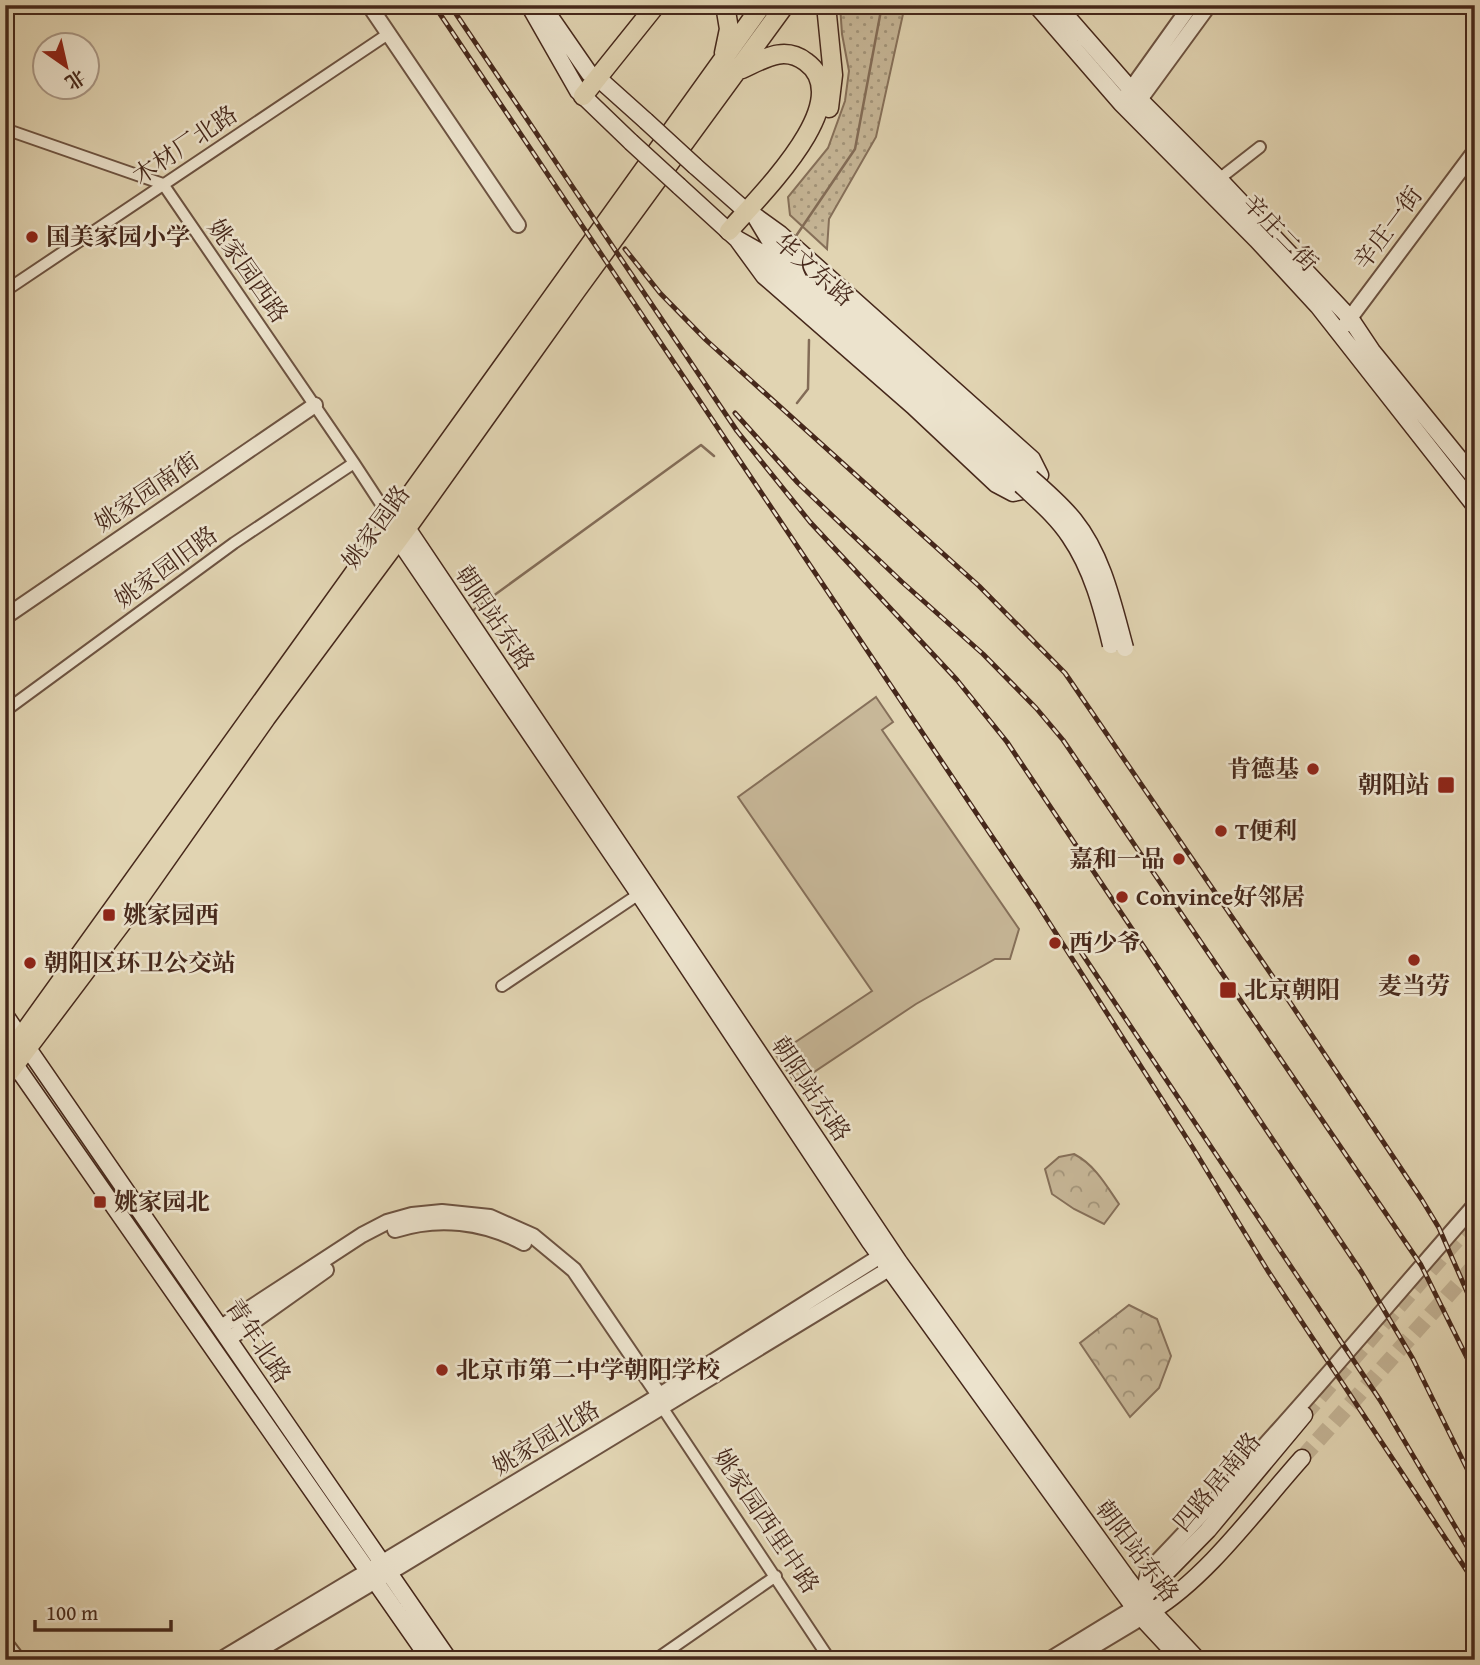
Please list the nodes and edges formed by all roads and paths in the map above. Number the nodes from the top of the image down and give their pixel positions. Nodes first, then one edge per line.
1 (369, 5) edge
2 (529, 5) edge
3 (542, 5) edge
4 (642, 5) edge
5 (656, 5) edge
6 (725, 5) edge
7 (762, 5) edge
8 (785, 5) edge
9 (826, 5) edge
10 (1036, 5) edge
11 (1057, 5) edge
12 (1191, 5) edge
13 (1209, 5) edge
14 (388, 34) junction
15 (722, 62) junction
16 (739, 71) junction
17 (594, 76) junction
18 (580, 93) junction
19 (1131, 101) junction
20 (5, 129) edge
21 (1260, 147) dead end
22 (1475, 151) edge
23 (1219, 179) junction
24 (163, 184) junction
25 (750, 213) junction
26 (519, 225) dead end
27 (733, 235) junction
28 (5, 291) edge
29 (1350, 318) junction
30 (1340, 334) junction
31 (315, 405) junction
32 (354, 463) junction
33 (1475, 478) edge
34 (1026, 481) junction
35 (1475, 506) edge
36 (399, 529) junction
37 (5, 617) edge
38 (1118, 646) dead end
39 (5, 711) edge
40 (644, 891) junction
41 (502, 986) dead end
42 (5, 1015) edge
43 (24, 1043) junction
44 (8, 1062) edge
45 (60, 1094) junction
46 (43, 1105) junction
47 (1475, 1205) edge
48 (890, 1259) junction
49 (225, 1333) junction
50 (658, 1401) junction
51 (1304, 1415) tunnel mouth
52 (1301, 1458) tunnel mouth
53 (378, 1572) junction
54 (776, 1576) junction
55 (1143, 1609) junction
56 (5, 1643) edge
57 (18, 1660) edge
58 (220, 1660) edge
59 (243, 1660) edge
60 (430, 1660) edge
61 (449, 1660) edge
62 (655, 1660) edge
63 (831, 1660) edge
64 (1049, 1660) edge
65 (1070, 1660) edge
66 (1181, 1660) edge
67 (1198, 1660) edge

1 - 14 street
2 - 18 main road, 华文东路
3 - 17 main road, 华文东路
4 - 17 main road
5 - 17 main road
6 - 15 main road
7 - 15 main road, 姚家园路
8 - 16 main road, 姚家园路
9 - 25 main road
10 - 19 main road, 辛庄二街
11 - 19 main road, 辛庄二街
12 - 19 street
13 - 19 street
14 - 24 street, 木材厂北路
14 - 26 street
15 - 36 main road, 姚家园路
16 - 25 main road
16 - 36 main road, 姚家园路
17 - 18 main road
17 - 25 main road, 华文东路, bridge
18 - 27 main road, 华文东路, bridge
19 - 23 main road, 辛庄二街
19 - 30 main road, 辛庄二街
20 - 24 street
21 - 23 street
22 - 29 street, 辛庄一街
23 - 29 main road, 辛庄二街
24 - 28 street, 木材厂北路
24 - 31 street, 姚家园西路
25 - 27 main road
25 - 27 main road
25 - 34 main road, 华文东路
27 - 34 main road, 华文东路
29 - 30 street, 辛庄一街
29 - 33 main road, 辛庄二街
30 - 35 main road, 辛庄二街
31 - 32 street, 姚家园西路
31 - 37 street, 姚家园南街
32 - 36 street, 姚家园西路
32 - 39 street, 姚家园旧路
34 - 38 main road, bridge
36 - 40 main road, 朝阳站东路
36 - 43 main road, 姚家园路
40 - 41 street
40 - 48 main road, 朝阳站东路
42 - 43 main road, 青年北路
43 - 44 main road, 姚家园路
43 - 45 main road, 青年北路
44 - 46 main road, 青年北路
45 - 46 main road
45 - 49 main road, 青年北路
46 - 53 main road, 青年北路
47 - 55 street
48 - 50 street, 姚家园北路
48 - 55 main road, 朝阳站东路
49 - 50 street, 姚家园西里中路
49 - 53 main road, 青年北路
50 - 53 street, 姚家园北路
50 - 54 street, 姚家园西里中路
51 - 55 main road, 四路居南路
52 - 55 main road, 四路居南路
53 - 58 street, 姚家园北路
53 - 59 street, 姚家园北路
53 - 60 main road, 青年北路
53 - 61 main road, 青年北路
54 - 62 street
54 - 63 street, 姚家园西里中路
55 - 64 street
55 - 65 street
55 - 66 main road, 朝阳站东路
55 - 67 main road, 朝阳站东路
56 - 57 street

